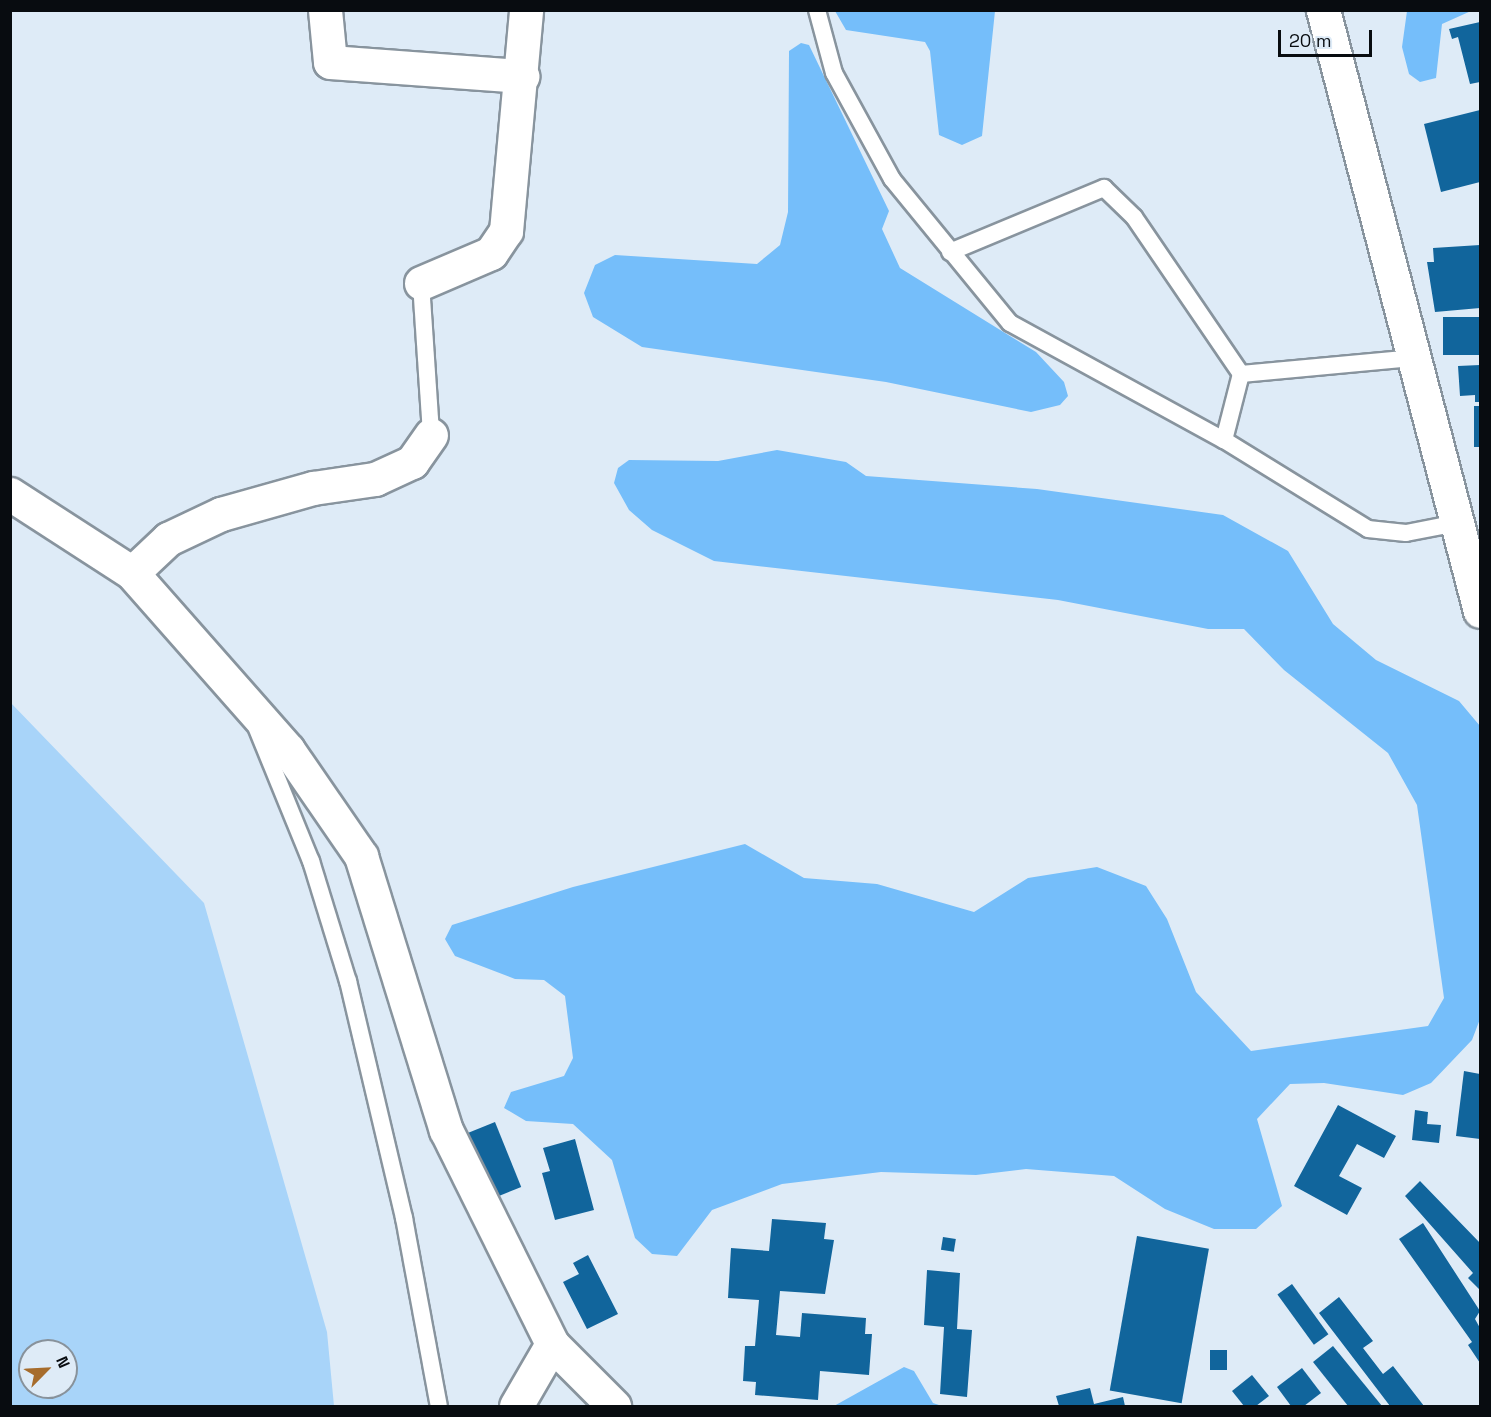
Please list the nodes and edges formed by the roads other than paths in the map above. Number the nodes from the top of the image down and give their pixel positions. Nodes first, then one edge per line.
1 (326, 10) edge
2 (526, 10) edge
3 (817, 10) edge
4 (1323, 10) edge
5 (522, 76) junction
6 (950, 252) junction
7 (421, 283) joint
8 (1412, 358) junction
9 (1240, 374) junction
10 (431, 435) joint
11 (1224, 440) junction
12 (10, 494) edge
13 (1458, 523) junction
14 (132, 573) junction
15 (1480, 611) edge
16 (245, 700) junction
17 (552, 1344) junction
18 (439, 1407) edge
19 (516, 1407) edge
20 (614, 1407) edge

1 - 5 street
2 - 5 street
3 - 6 lane
4 - 8 street
5 - 7 street
6 - 9 lane
6 - 11 lane
7 - 10 lane
8 - 9 lane
8 - 13 street
9 - 11 lane
10 - 14 street
11 - 13 lane
12 - 14 street
13 - 15 street
14 - 16 street
16 - 17 street
16 - 18 lane
17 - 19 street
17 - 20 street

